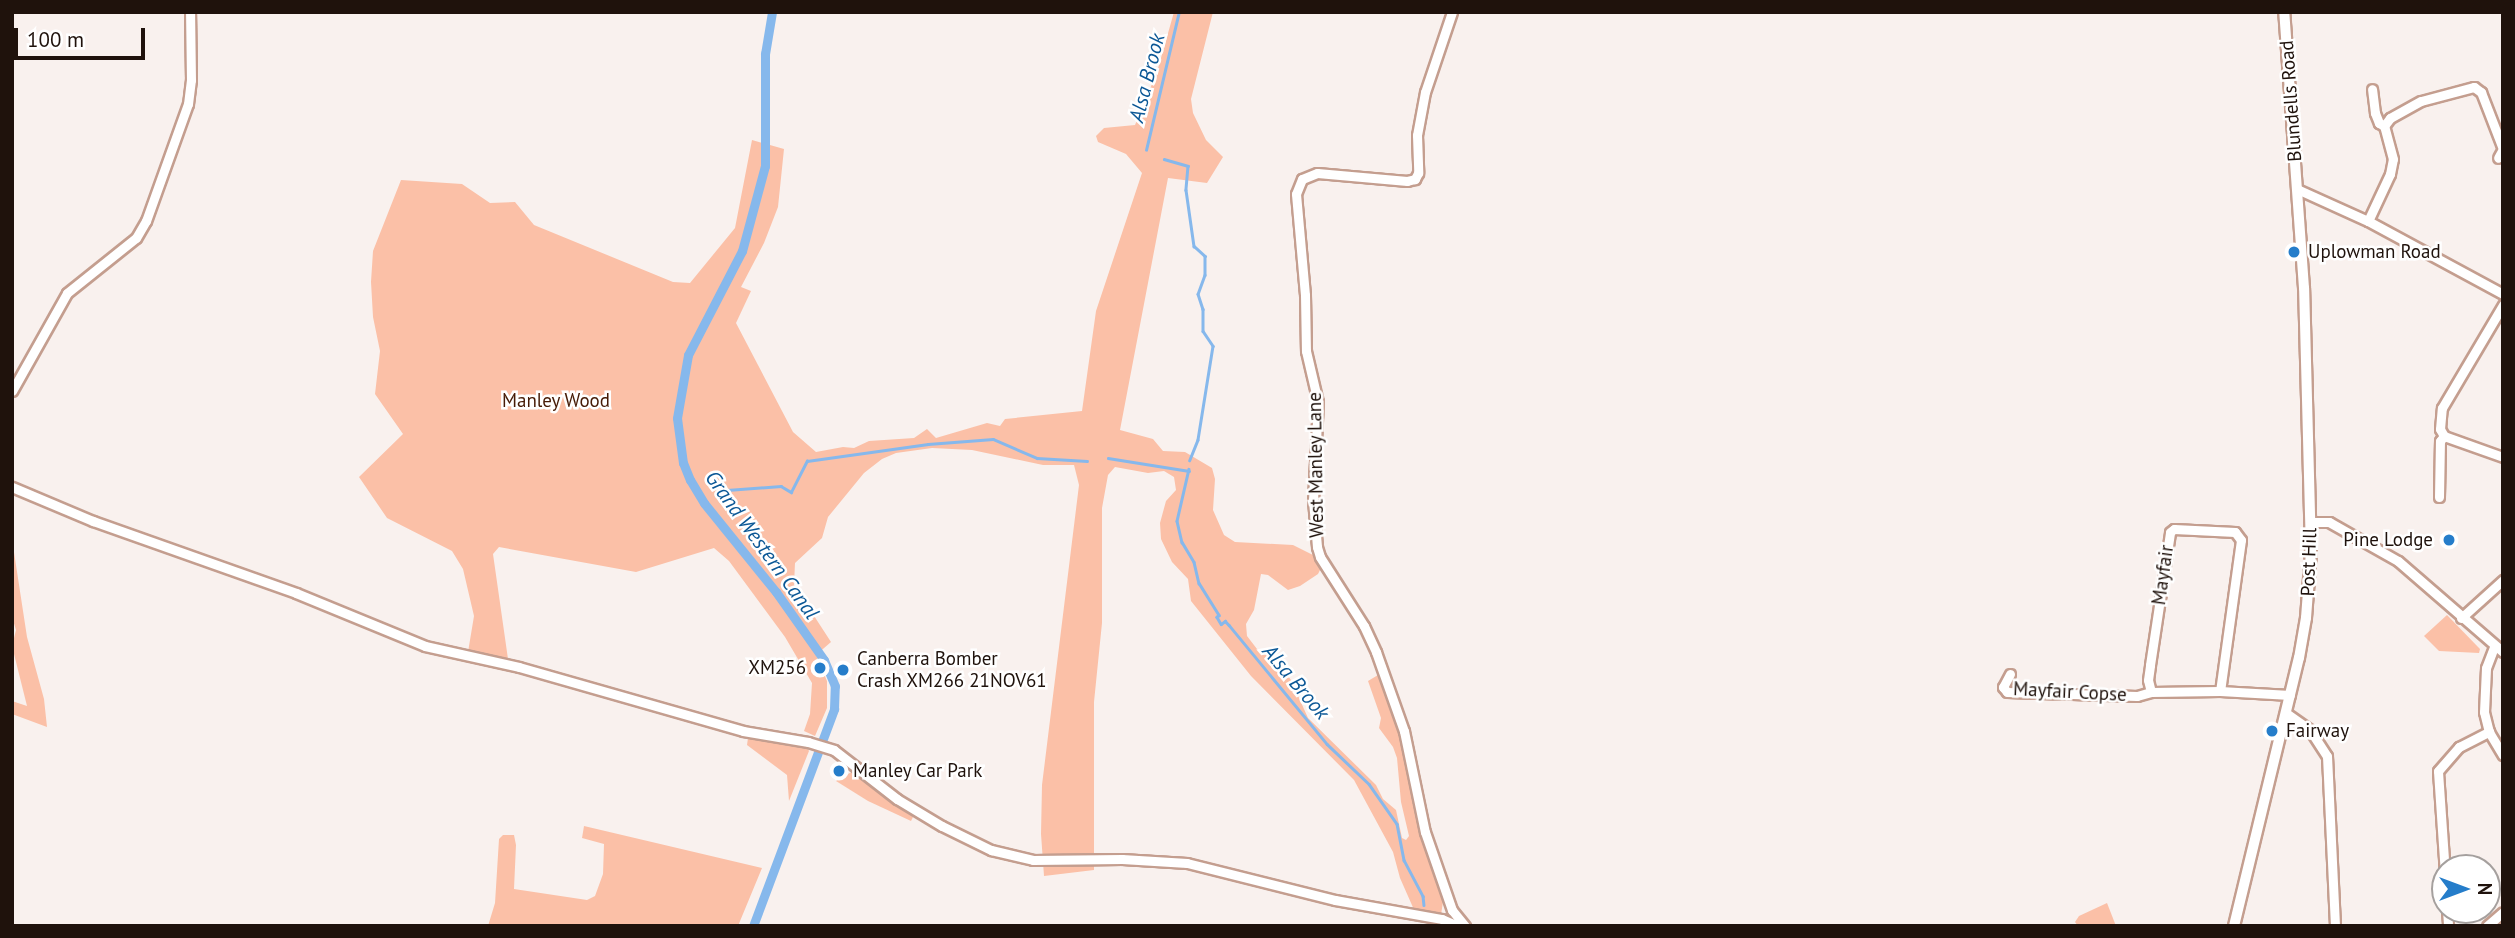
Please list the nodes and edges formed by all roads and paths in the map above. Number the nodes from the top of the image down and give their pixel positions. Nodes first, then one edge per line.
1 (190, 12) edge
2 (1452, 12) edge
3 (2284, 12) edge
4 (2372, 89) dead end
5 (2384, 126) junction
6 (2498, 158) dead end
7 (2297, 189) junction
8 (2368, 221) junction
9 (2503, 294) edge
10 (2503, 305) edge
11 (12, 391) edge
12 (2444, 436) junction
13 (2503, 457) edge
14 (12, 488) edge
15 (2439, 497) dead end
16 (2311, 522) junction
17 (2503, 580) edge
18 (2461, 618) junction
19 (2498, 649) edge
20 (2010, 674) dead end
21 (2220, 691) junction
22 (2151, 692) junction
23 (2290, 695) junction
24 (2286, 713) junction
25 (2489, 732) junction
26 (2503, 755) edge
27 (2444, 854) edge
28 (1451, 910) junction
29 (2503, 912) edge
30 (1442, 919) junction
31 (1458, 926) edge
32 (1465, 926) edge
33 (2234, 926) edge
34 (2335, 926) edge
35 (2487, 926) edge

1 - 11 street
2 - 28 street, West Manley Lane
3 - 7 street, Blundells Road
4 - 5 street
5 - 6 street
5 - 8 street
7 - 8 street
7 - 16 street, Post Hill
8 - 9 street
10 - 12 street
12 - 13 street
12 - 15 street
14 - 30 street
16 - 18 street
16 - 23 street, Post Hill
17 - 18 street
18 - 19 street
19 - 25 street
20 - 22 street, Mayfair Copse
21 - 22 street
21 - 22 street, Mayfair
21 - 23 street
23 - 24 street, Post Hill
24 - 33 street, Post Hill
24 - 34 street
25 - 26 street
25 - 27 street
28 - 30 street
28 - 32 street, West Manley Lane
29 - 35 street
30 - 31 street

